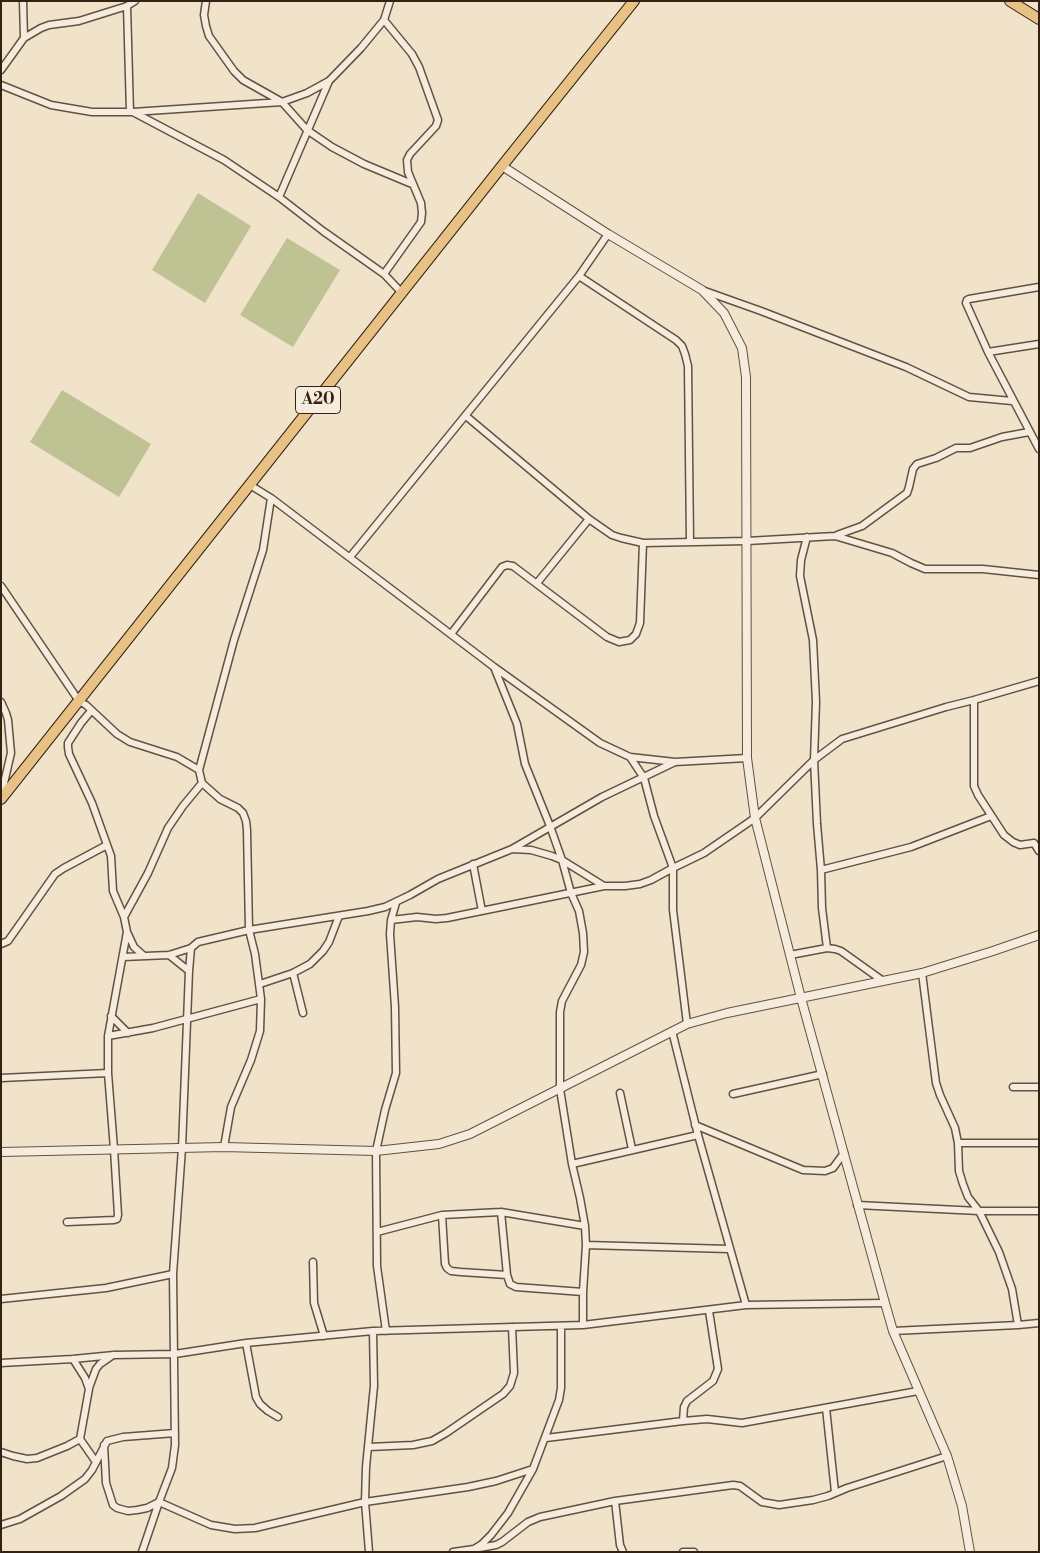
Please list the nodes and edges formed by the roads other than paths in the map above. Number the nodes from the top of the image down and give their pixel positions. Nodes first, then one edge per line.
1 (23, 1) edge
2 (135, 1) edge
3 (206, 1) edge
4 (390, 1) edge
5 (634, 1) edge
6 (1010, 1) edge
7 (127, 6) junction
8 (1039, 19) edge
9 (384, 20) junction
10 (24, 38) junction
11 (1, 70) edge
12 (329, 81) junction
13 (1, 85) edge
14 (282, 102) junction
15 (132, 112) junction
16 (307, 130) junction
17 (502, 166) junction
18 (412, 184) junction
19 (279, 197) junction
20 (608, 234) junction
21 (384, 274) junction
22 (579, 276) junction
23 (1039, 287) edge
24 (702, 290) junction
25 (402, 293) junction
26 (1039, 344) edge
27 (988, 352) junction
28 (1012, 401) junction
29 (466, 416) junction
30 (1029, 432) junction
31 (1039, 449) edge
32 (250, 485) junction
33 (271, 498) junction
34 (589, 519) junction
35 (835, 536) junction
36 (807, 537) junction
37 (747, 541) junction
38 (690, 542) junction
39 (643, 543) junction
40 (350, 557) junction
41 (1039, 575) edge
42 (537, 583) junction
43 (1, 586) edge
44 (451, 634) junction
45 (494, 668) junction
46 (1039, 681) edge
47 (974, 700) junction
48 (79, 701) junction
49 (1, 702) edge
50 (91, 711) junction
51 (630, 757) junction
52 (747, 758) junction
53 (814, 760) junction
54 (675, 762) junction
55 (199, 770) junction
56 (644, 778) junction
57 (202, 784) junction
58 (1, 798) edge
59 (991, 816) junction
60 (755, 818) junction
61 (550, 826) junction
62 (1037, 841) edge
63 (107, 846) junction
64 (512, 848) junction
65 (1039, 851) edge
66 (562, 860) junction
67 (473, 864) junction
68 (672, 868) junction
69 (822, 870) junction
70 (604, 886) junction
71 (571, 893) junction
72 (396, 903) junction
73 (482, 911) junction
74 (339, 916) junction
75 (124, 917) junction
76 (391, 920) junction
77 (250, 930) junction
78 (126, 932) junction
79 (1039, 935) edge
80 (1, 944) edge
81 (191, 948) junction
82 (827, 948) junction
83 (169, 955) junction
84 (790, 955) junction
85 (144, 956) junction
86 (123, 957) junction
87 (189, 971) junction
88 (293, 973) junction
89 (922, 973) junction
90 (883, 981) junction
91 (260, 984) junction
92 (801, 998) junction
93 (261, 999) junction
94 (303, 1013) dead end
95 (111, 1016) junction
96 (188, 1019) junction
97 (687, 1024) junction
98 (672, 1031) junction
99 (128, 1033) junction
100 (108, 1036) junction
101 (108, 1073) junction
102 (822, 1074) junction
103 (1, 1078) edge
104 (1013, 1087) dead end
105 (1039, 1087) edge
106 (560, 1089) junction
107 (620, 1093) dead end
108 (733, 1094) dead end
109 (695, 1125) junction
110 (698, 1135) junction
111 (1039, 1143) edge
112 (958, 1144) junction
113 (224, 1147) junction
114 (182, 1148) junction
115 (114, 1149) junction
116 (632, 1149) junction
117 (376, 1151) junction
118 (1, 1152) edge
119 (844, 1153) junction
120 (572, 1164) junction
121 (857, 1205) junction
122 (980, 1211) junction
123 (1039, 1211) edge
124 (501, 1212) junction
125 (442, 1215) junction
126 (67, 1222) dead end
127 (585, 1226) junction
128 (377, 1232) junction
129 (586, 1245) junction
130 (730, 1249) junction
131 (313, 1262) dead end
132 (173, 1274) junction
133 (507, 1276) junction
134 (583, 1292) junction
135 (1, 1299) edge
136 (885, 1303) junction
137 (746, 1305) junction
138 (709, 1311) junction
139 (1039, 1323) edge
140 (583, 1325) junction
141 (1018, 1325) junction
142 (561, 1326) junction
143 (512, 1327) junction
144 (373, 1331) junction
145 (386, 1331) junction
146 (893, 1331) junction
147 (324, 1336) junction
148 (246, 1343) junction
149 (114, 1354) junction
150 (175, 1354) junction
151 (73, 1359) junction
152 (1, 1363) edge
153 (89, 1389) junction
154 (918, 1390) junction
155 (826, 1408) junction
156 (278, 1416) dead end
157 (683, 1421) junction
158 (175, 1433) junction
159 (546, 1438) junction
160 (80, 1439) junction
161 (104, 1445) junction
162 (368, 1447) junction
163 (1, 1452) edge
164 (947, 1456) junction
165 (96, 1462) junction
166 (533, 1469) junction
167 (836, 1492) junction
168 (615, 1501) junction
169 (159, 1502) junction
170 (365, 1502) junction
171 (1, 1524) edge
172 (474, 1549) junction
173 (142, 1552) edge
174 (369, 1552) edge
175 (453, 1552) edge
176 (623, 1552) edge
177 (683, 1552) edge
178 (694, 1552) edge
179 (970, 1552) edge

1 - 10 street
2 - 7 street
3 - 14 street
4 - 9 street
5 - 17 main road, A20
6 - 8 main road
7 - 10 street
7 - 15 street
9 - 12 street
9 - 18 street
10 - 11 street
12 - 14 street
12 - 16 street
13 - 15 street
14 - 15 street
14 - 16 street
15 - 19 street
16 - 18 street
16 - 19 street
17 - 20 street
17 - 25 main road, A20
18 - 21 street
19 - 21 street
20 - 22 street
20 - 24 street
21 - 25 street
22 - 29 street
22 - 38 street
23 - 27 street
24 - 28 street
24 - 37 street
25 - 32 main road, A20
26 - 27 street
27 - 28 street
28 - 30 street
29 - 34 street
29 - 40 street
30 - 31 street
30 - 35 street
32 - 33 street
32 - 48 main road, A20
33 - 40 street
33 - 55 street
34 - 39 street
34 - 42 street
35 - 36 street
35 - 41 street
36 - 37 street
36 - 53 street
37 - 38 street
37 - 52 street
38 - 39 street
39 - 42 street
40 - 44 street
42 - 44 street
43 - 48 street
44 - 45 street
45 - 51 street
45 - 61 street
46 - 47 street
47 - 53 street
47 - 59 street
48 - 50 street
48 - 58 main road, A20
49 - 58 street
50 - 55 street
50 - 63 street
51 - 54 street
51 - 56 street
52 - 54 street
52 - 60 street
53 - 60 street
53 - 69 street
54 - 56 street
55 - 57 street
56 - 61 street
56 - 68 street
57 - 75 street
57 - 77 street
59 - 62 street
59 - 69 street
60 - 68 street
60 - 84 street
61 - 64 street
61 - 66 street
62 - 65 street
63 - 75 street
63 - 80 street
64 - 66 street
64 - 67 street
66 - 70 street
66 - 71 street
67 - 72 street
67 - 73 street
68 - 70 street
68 - 97 street
69 - 82 street
70 - 71 street
71 - 73 street
71 - 106 street
72 - 74 street
72 - 76 street
73 - 76 street
74 - 77 street
74 - 88 street
75 - 78 street
76 - 117 street
77 - 81 street
77 - 91 street
78 - 85 street
78 - 86 street
79 - 89 street
81 - 83 street
81 - 87 street
82 - 84 street
82 - 90 street
83 - 85 street
83 - 87 street
84 - 92 street
85 - 86 street
86 - 95 street
87 - 96 street
88 - 91 street
88 - 94 street
89 - 90 street
89 - 112 street
90 - 92 street
91 - 93 street
92 - 97 street
92 - 102 street
93 - 96 street
93 - 113 street
95 - 99 street
95 - 100 street
96 - 99 street
96 - 114 street
97 - 98 street
98 - 106 street
98 - 109 street
99 - 100 street
100 - 101 street
101 - 103 street
101 - 115 street
102 - 108 street
102 - 119 street
104 - 105 street
106 - 117 street
106 - 120 street
107 - 116 street
109 - 110 street
109 - 119 street
110 - 116 street
110 - 130 street
111 - 112 street
112 - 122 street
113 - 114 street
113 - 117 street
114 - 115 street
114 - 132 street
115 - 118 street
115 - 126 street
116 - 120 street
117 - 128 street
119 - 121 street
120 - 127 street
121 - 122 street
121 - 136 street
122 - 123 street
122 - 141 street
124 - 125 street
124 - 127 street
124 - 133 street
125 - 128 street
125 - 133 street
127 - 129 street
128 - 145 street
129 - 130 street
129 - 134 street
130 - 137 street
131 - 147 street
132 - 135 street
132 - 150 street
133 - 134 street
134 - 140 street
136 - 137 street
136 - 146 street
137 - 138 street
138 - 140 street
138 - 157 street
139 - 141 street
140 - 142 street
141 - 146 street
142 - 143 street
142 - 159 street
143 - 145 street
143 - 162 street
144 - 145 street
144 - 147 street
144 - 162 street
146 - 154 street
147 - 148 street
148 - 150 street
148 - 156 street
149 - 150 street
149 - 151 street
149 - 153 street
150 - 158 street
151 - 152 street
151 - 153 street
153 - 160 street
154 - 155 street
154 - 164 street
155 - 157 street
155 - 167 street
157 - 159 street
158 - 161 street
158 - 169 street
159 - 166 street
160 - 163 street
160 - 165 street
161 - 165 street
161 - 169 street
162 - 170 street
164 - 167 street
164 - 179 street
165 - 171 street
166 - 170 street
166 - 172 street
167 - 168 street
168 - 172 street
168 - 176 street
169 - 170 street
169 - 173 street
170 - 174 street
172 - 175 street
177 - 178 street

